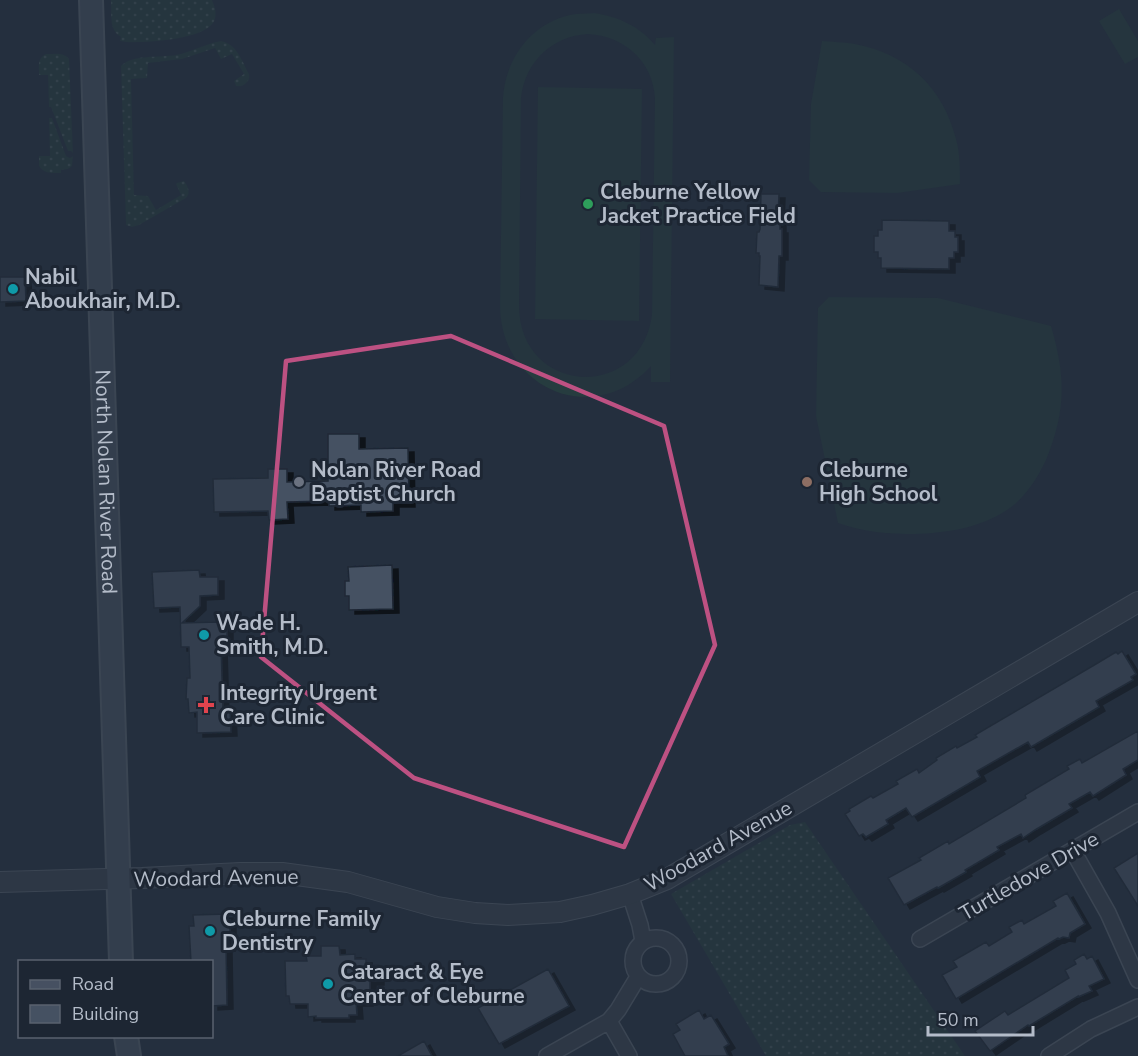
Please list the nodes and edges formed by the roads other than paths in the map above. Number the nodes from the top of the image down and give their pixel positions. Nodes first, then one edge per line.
1 (91, 0) edge
2 (1135, 609) edge
3 (1138, 812) edge
4 (1073, 851) junction
5 (119, 879) junction
6 (0, 882) edge
7 (630, 894) junction
8 (920, 939) dead end
9 (644, 941) junction
10 (121, 960) edge
11 (638, 977) junction
12 (1138, 980) edge
13 (1138, 1007) edge
14 (609, 1021) junction
15 (126, 1038) edge
16 (129, 1056) edge
17 (547, 1056) edge
18 (629, 1056) edge
19 (1049, 1056) edge

1 - 5 main road, North Nolan River Road
2 - 7 street, Woodard Avenue
3 - 4 street, Turtledove Drive
4 - 8 street, Turtledove Drive
4 - 12 street
5 - 6 street, Woodard Avenue
5 - 7 street, Woodard Avenue
5 - 10 main road, North Nolan River Road
7 - 9 street
9 - 11 street
9 - 11 street
11 - 14 street
13 - 19 street
14 - 17 street
14 - 18 street
15 - 16 main road

